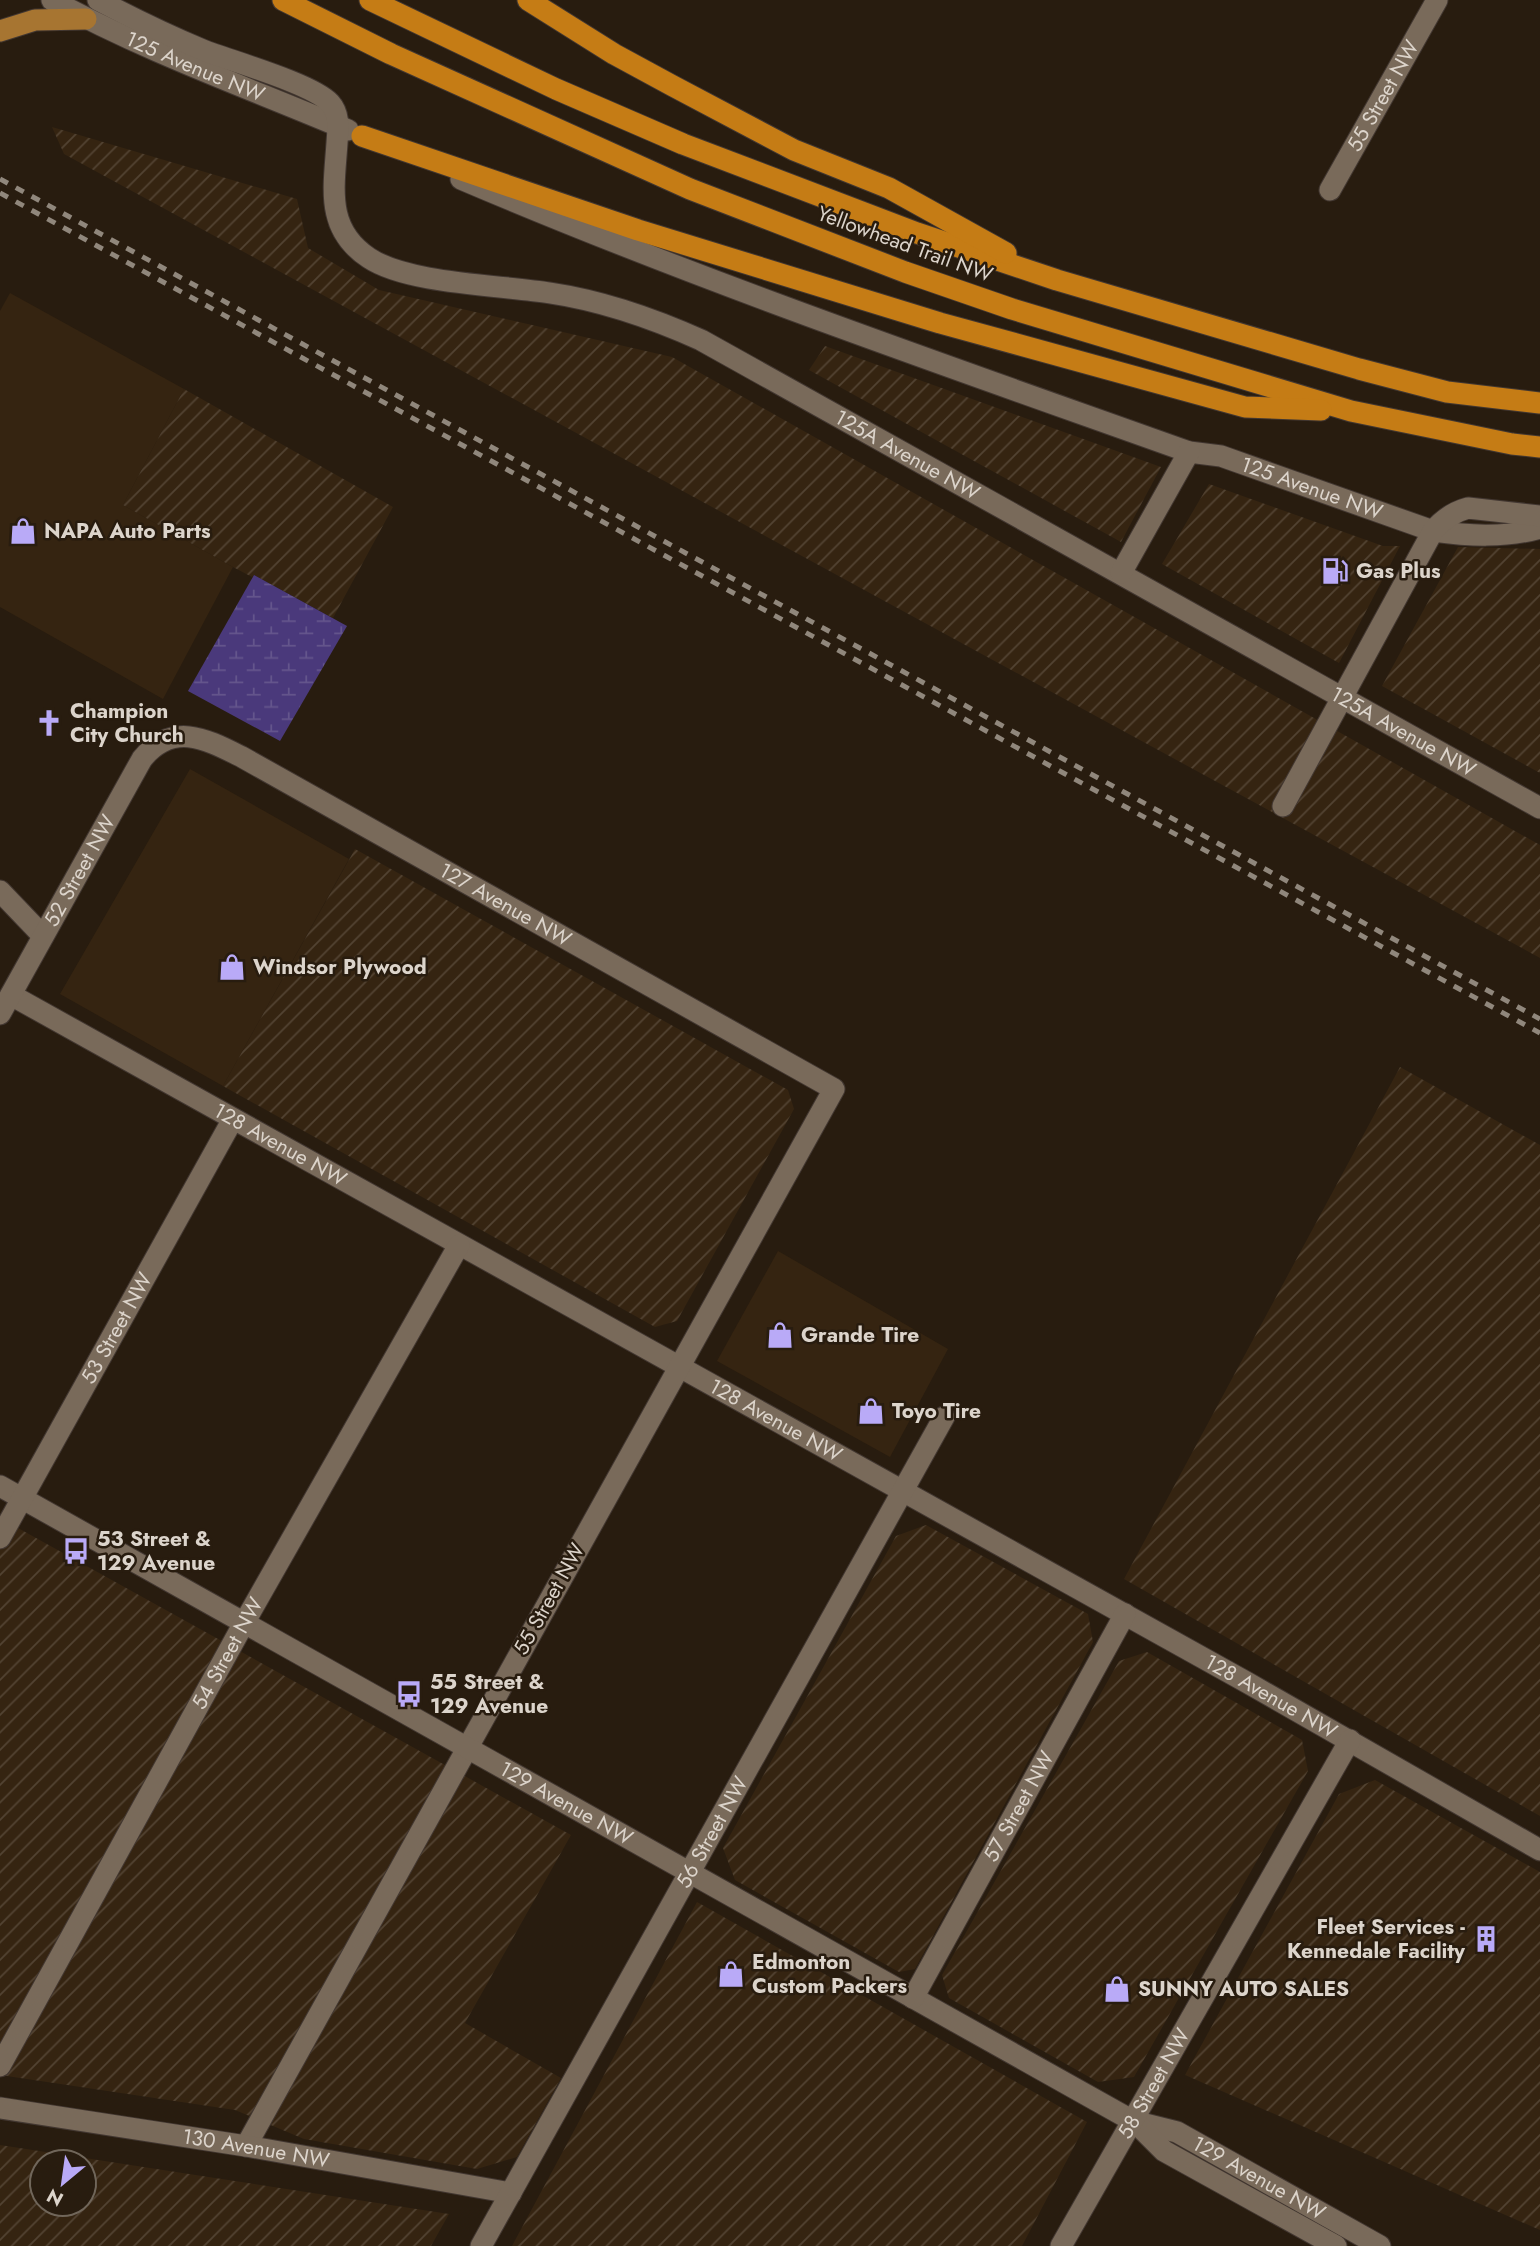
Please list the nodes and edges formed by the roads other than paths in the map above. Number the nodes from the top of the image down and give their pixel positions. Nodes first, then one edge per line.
1 (52, 0) edge
2 (98, 0) edge
3 (283, 0) edge
4 (370, 0) edge
5 (528, 0) edge
6 (1437, 0) edge
7 (86, 19) junction
8 (0, 32) edge
9 (339, 126) junction
10 (362, 136) junction
11 (1330, 190) dead end
12 (1057, 281) junction
13 (1540, 403) edge
14 (1351, 411) junction
15 (1540, 447) edge
16 (1189, 452) junction
17 (1540, 516) edge
18 (1540, 528) edge
19 (1433, 531) junction
20 (1121, 573) junction
21 (1343, 698) junction
22 (170, 738) joint
23 (1283, 806) dead end
24 (1540, 808) edge
25 (0, 891) edge
26 (43, 936) junction
27 (11, 995) junction
28 (0, 1014) edge
29 (834, 1089) joint
30 (233, 1119) junction
31 (458, 1245) junction
32 (679, 1366) junction
33 (944, 1417) dead end
34 (0, 1486) edge
35 (903, 1491) junction
36 (22, 1498) junction
37 (0, 1538) edge
38 (1125, 1614) junction
39 (244, 1623) junction
40 (1350, 1740) junction
41 (467, 1748) junction
42 (1540, 1850) edge
43 (690, 1872) junction
44 (913, 1998) junction
45 (0, 2066) edge
46 (0, 2108) edge
47 (1133, 2121) junction
48 (246, 2146) junction
49 (511, 2193) junction
50 (481, 2246) edge
51 (1061, 2246) edge
52 (1336, 2246) edge
53 (1380, 2246) edge

1 - 7 street, 125 Avenue NW
2 - 9 street, 125 Avenue NW
3 - 14 highway, Yellowhead Trail NW
4 - 12 highway, Yellowhead Trail NW
5 - 12 highway
6 - 11 street, 55 Street NW
7 - 8 main road
7 - 9 street, 125 Avenue NW
9 - 10 street, 125 Avenue NW
9 - 20 street, 125A Avenue NW
10 - 14 highway
10 - 16 street, 125 Avenue NW
12 - 13 highway, Yellowhead Trail NW
14 - 15 highway, Yellowhead Trail NW
16 - 19 street, 125 Avenue NW
16 - 20 street
17 - 19 street
18 - 19 street, 125 Avenue NW
19 - 21 street
20 - 21 street, 125A Avenue NW
21 - 23 street
21 - 24 street, 125A Avenue NW
22 - 26 street, 52 Street NW
22 - 29 street, 127 Avenue NW
25 - 26 street
26 - 27 street, 52 Street NW
27 - 28 street, 52 Street NW
27 - 30 street, 128 Avenue NW
29 - 32 street, 55 Street NW
30 - 31 street, 128 Avenue NW
30 - 36 street, 53 Street NW
31 - 32 street, 128 Avenue NW
31 - 39 street, 54 Street NW
32 - 35 street, 128 Avenue NW
32 - 41 street, 55 Street NW
33 - 35 street, 56 Street NW
34 - 36 street, 129 Avenue NW
35 - 38 street, 128 Avenue NW
35 - 43 street, 56 Street NW
36 - 37 street, 53 Street NW
36 - 39 street, 129 Avenue NW
38 - 40 street, 128 Avenue NW
38 - 44 street, 57 Street NW
39 - 41 street, 129 Avenue NW
39 - 45 street, 54 Street NW
40 - 42 street, 128 Avenue NW
40 - 47 street, 58 Street NW
41 - 43 street, 129 Avenue NW
41 - 48 street, 55 Street NW
43 - 44 street, 129 Avenue NW
43 - 49 street, 56 Street NW
44 - 47 street, 129 Avenue NW
46 - 48 street, 130 Avenue NW
47 - 51 street, 58 Street NW
47 - 52 street, 129 Avenue NW
47 - 53 street, 129 Avenue NW
48 - 49 street, 130 Avenue NW
49 - 50 street, 56 Street NW

